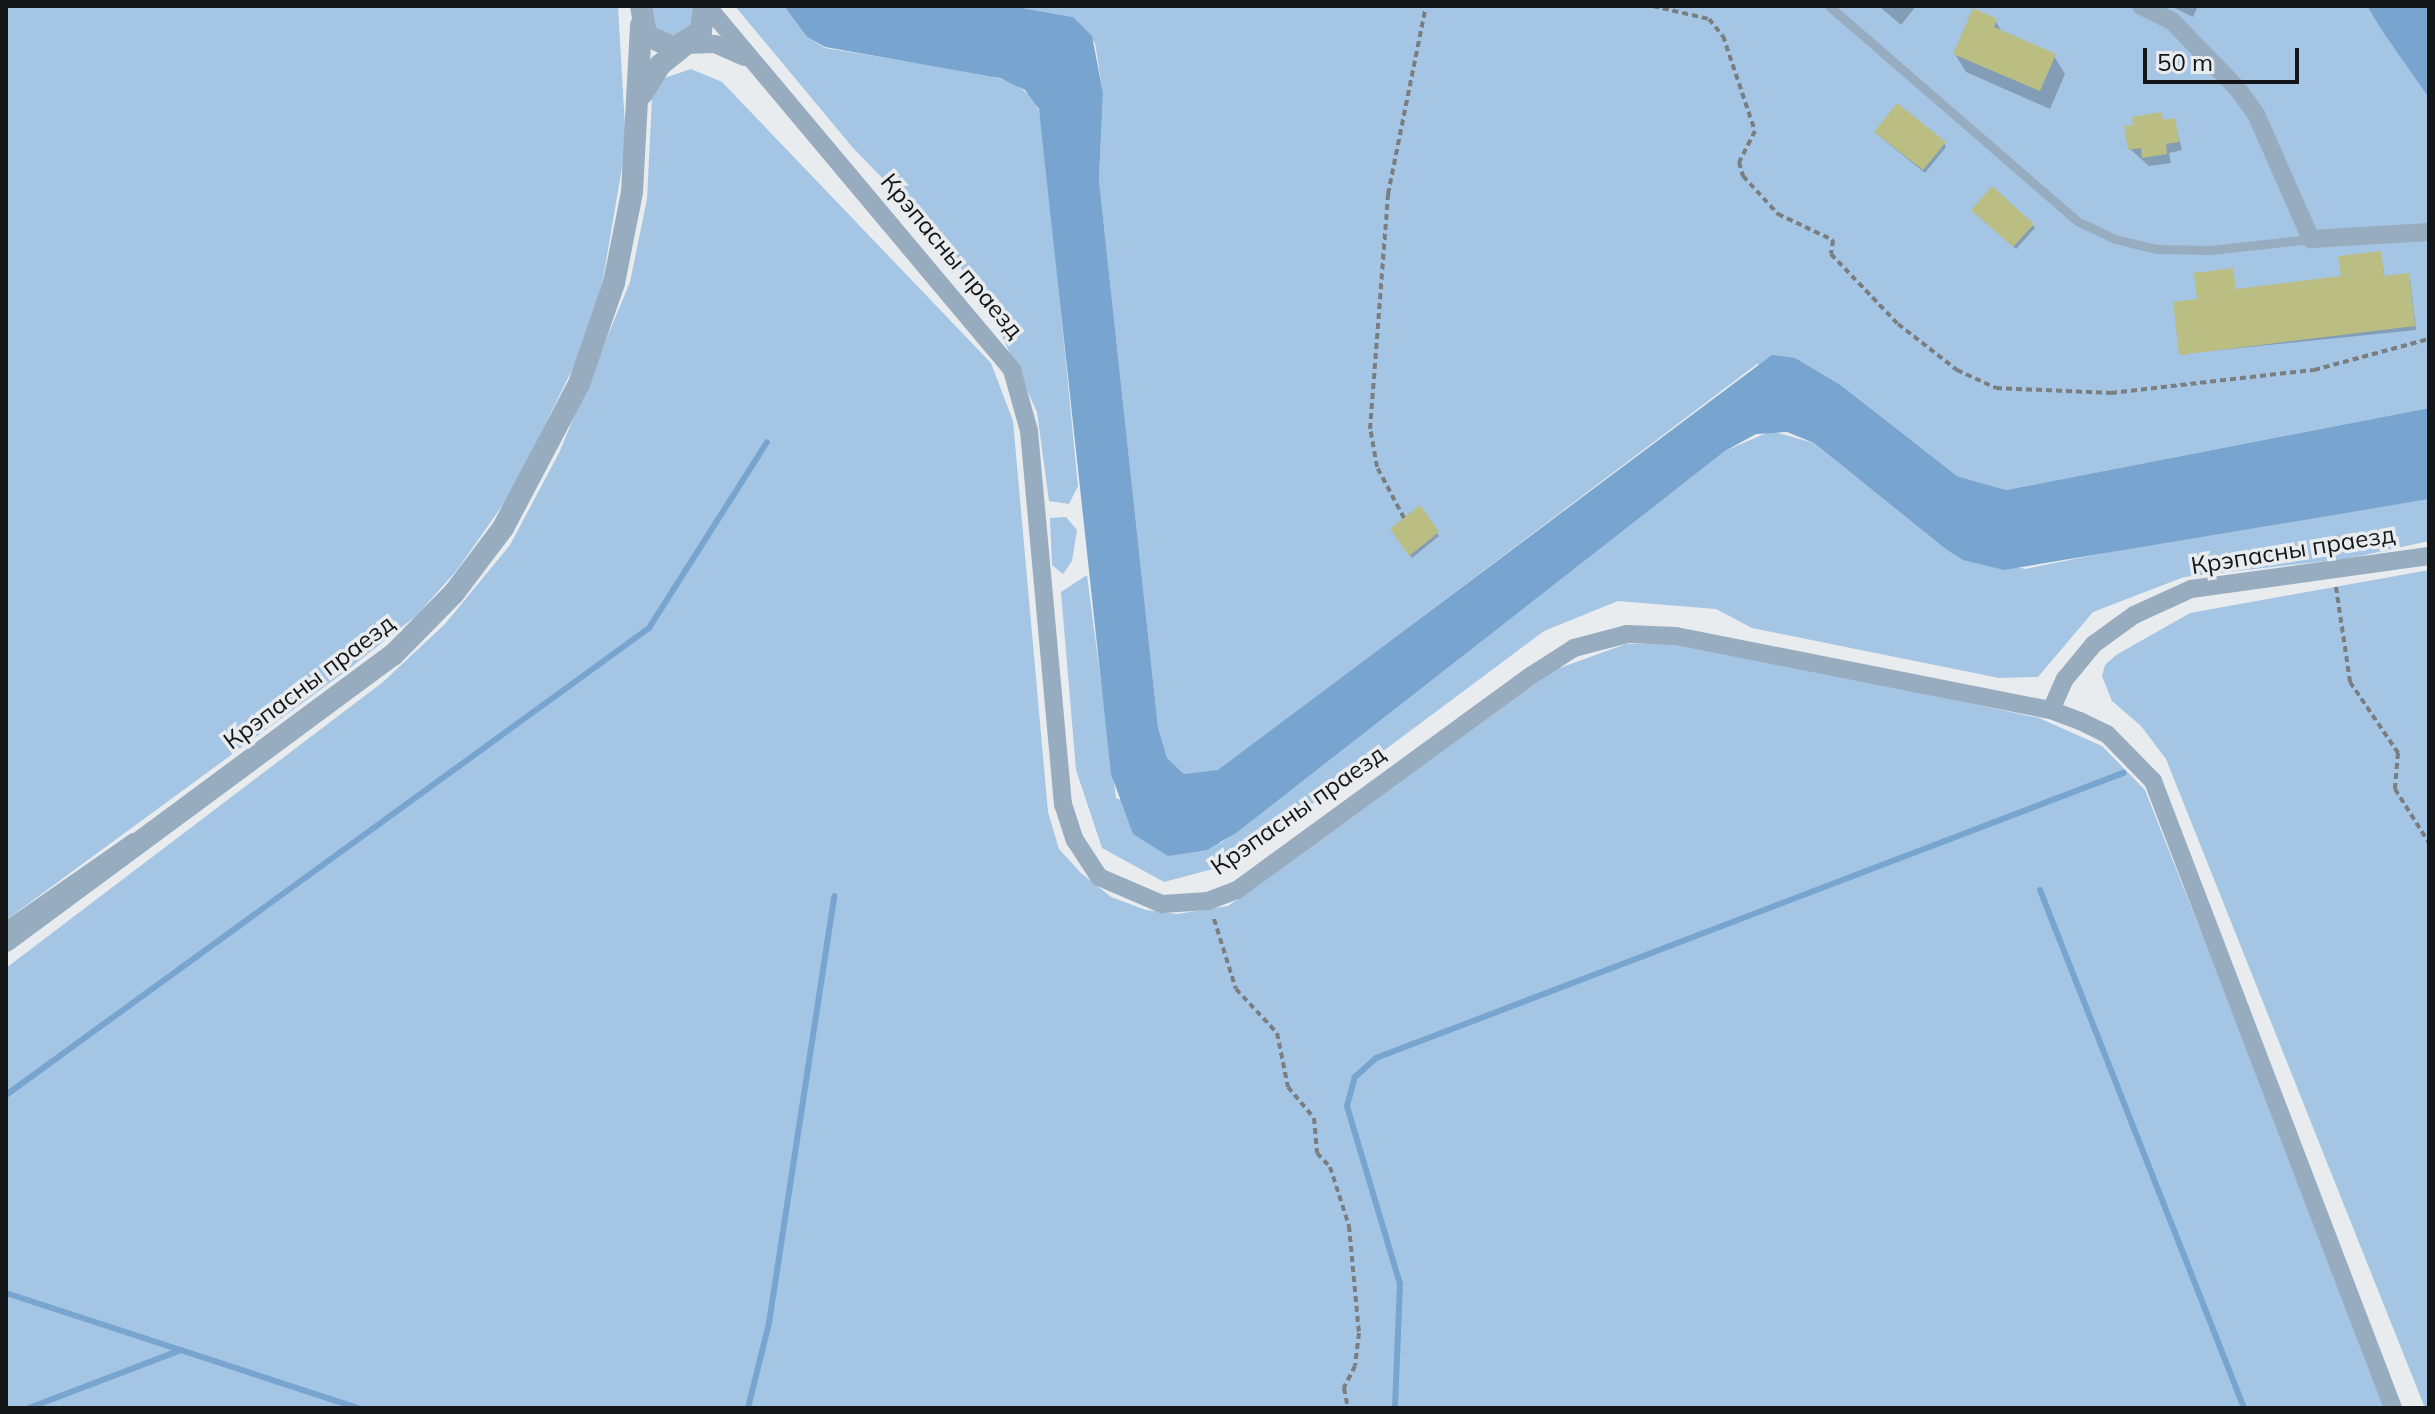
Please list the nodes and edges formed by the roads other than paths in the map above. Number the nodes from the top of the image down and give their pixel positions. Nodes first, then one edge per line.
1 (705, 6) edge
2 (1829, 6) edge
3 (2141, 6) edge
4 (2175, 14) edge
5 (641, 15) edge
6 (685, 45) junction
7 (760, 67) junction
8 (639, 102) junction
9 (2429, 232) edge
10 (2311, 239) junction
11 (2429, 556) edge
12 (2051, 710) junction
13 (154, 829) junction
14 (6, 925) edge
15 (6, 941) edge
16 (2393, 1408) edge

1 - 6 street
1 - 7 street, Крэпасны праезд
2 - 10 lane
3 - 4 street
4 - 10 street
5 - 6 street
5 - 8 street, Крэпасны праезд
6 - 7 street
6 - 8 street
7 - 12 street, Крэпасны праезд
8 - 13 street, Крэпасны праезд
9 - 10 street
11 - 12 street, Крэпасны праезд
12 - 16 street
13 - 14 lane
13 - 15 street, Крэпасны праезд

